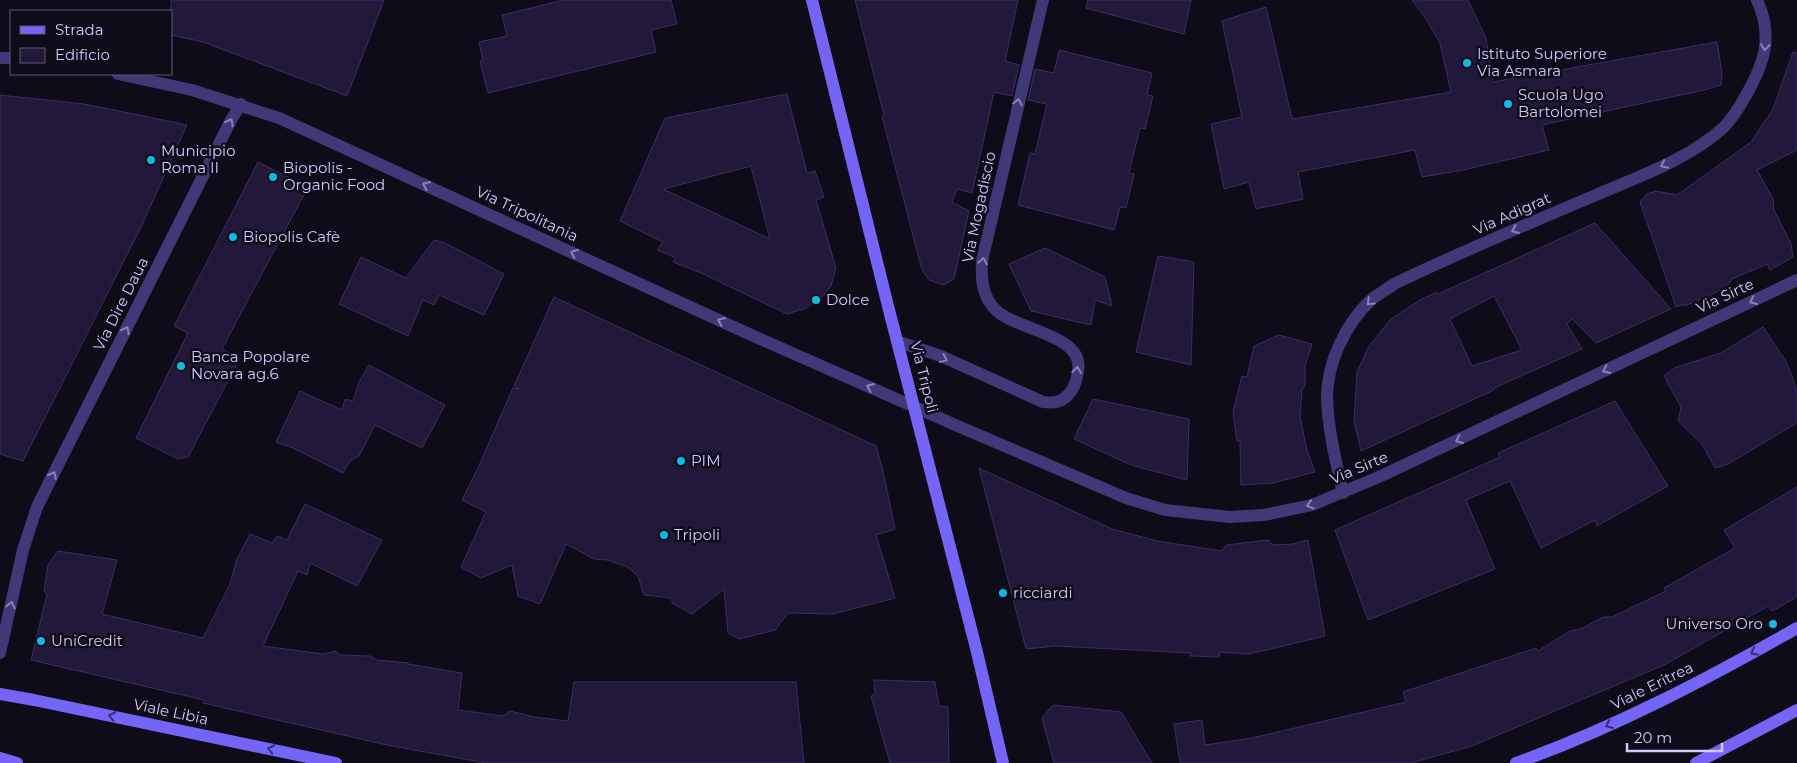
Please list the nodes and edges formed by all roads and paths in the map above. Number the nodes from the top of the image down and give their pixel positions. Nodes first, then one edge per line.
1 (812, 0) edge
2 (1043, 0) edge
3 (1757, 0) edge
4 (123, 75) edge
5 (241, 104) junction
6 (1797, 280) edge
7 (898, 342) junction
8 (915, 406) junction
9 (1342, 492) junction
10 (1797, 628) edge
11 (0, 653) edge
12 (0, 694) edge
13 (1797, 710) edge
14 (0, 758) edge
15 (17, 763) edge
16 (336, 763) edge
17 (1002, 763) edge
18 (1516, 763) edge
19 (1696, 763) edge

1 - 7 street, Via Tripoli
7 -> 2 street, Via Mogadiscio
3 -> 9 street, Via Adigrat
4 - 5 street, Via Tripolitania
8 -> 5 street, Via Tripolitania
11 -> 5 street, Via Dire Daua
6 -> 9 street, Via Sirte
7 - 8 street, Via Tripoli
9 -> 8 street, Via Sirte
8 - 17 street, Via Tripoli
10 -> 18 street, Viale Eritrea
16 -> 12 street, Viale Libia
13 - 19 street
14 - 15 street

